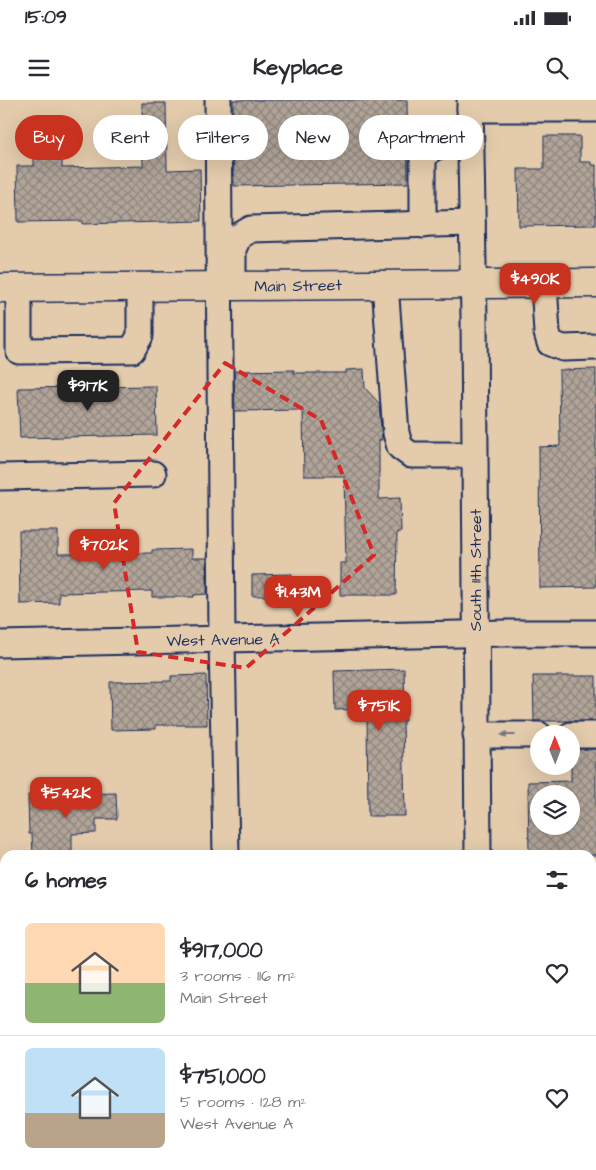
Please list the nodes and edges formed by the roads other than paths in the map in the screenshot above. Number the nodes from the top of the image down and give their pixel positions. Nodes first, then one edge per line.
1 (218, 100) edge
2 (470, 104) edge
3 (596, 109) edge
4 (423, 160) edge
5 (471, 160) edge
6 (472, 223) junction
7 (423, 225) junction
8 (544, 283) junction
9 (596, 283) edge
10 (385, 284) junction
11 (473, 285) junction
12 (226, 286) junction
13 (140, 287) junction
14 (9, 288) edge
15 (596, 347) edge
16 (10, 348) edge
17 (474, 455) junction
18 (153, 474) dead end
19 (0, 477) edge
20 (596, 633) edge
21 (476, 635) junction
22 (222, 639) junction
23 (0, 644) edge
24 (476, 735) junction
25 (530, 735) edge
26 (580, 735) edge
27 (596, 735) edge
28 (226, 850) edge
29 (478, 850) edge

1 - 12 street
2 - 3 street
4 - 7 street
5 - 6 street, South 11th Street
6 - 7 street
6 - 11 street, South 11th Street
7 - 12 street
8 - 9 main road, Main Street
8 - 11 main road, Main Street
8 - 15 street
10 - 11 main road, Main Street
10 - 12 main road, Main Street
10 - 17 street
11 - 17 street, South 11th Street
12 - 13 main road, Main Street
12 - 22 street
13 - 14 main road, Main Street
13 - 16 street
14 - 16 street
17 - 21 street, South 11th Street
18 - 19 street
20 - 21 street, West Avenue A
21 - 22 street, West Avenue A
21 - 24 street, South 11th Street
22 - 23 street, West Avenue A
22 - 28 street
25 -> 24 street
24 - 29 street, South 11th Street
26 - 27 street

